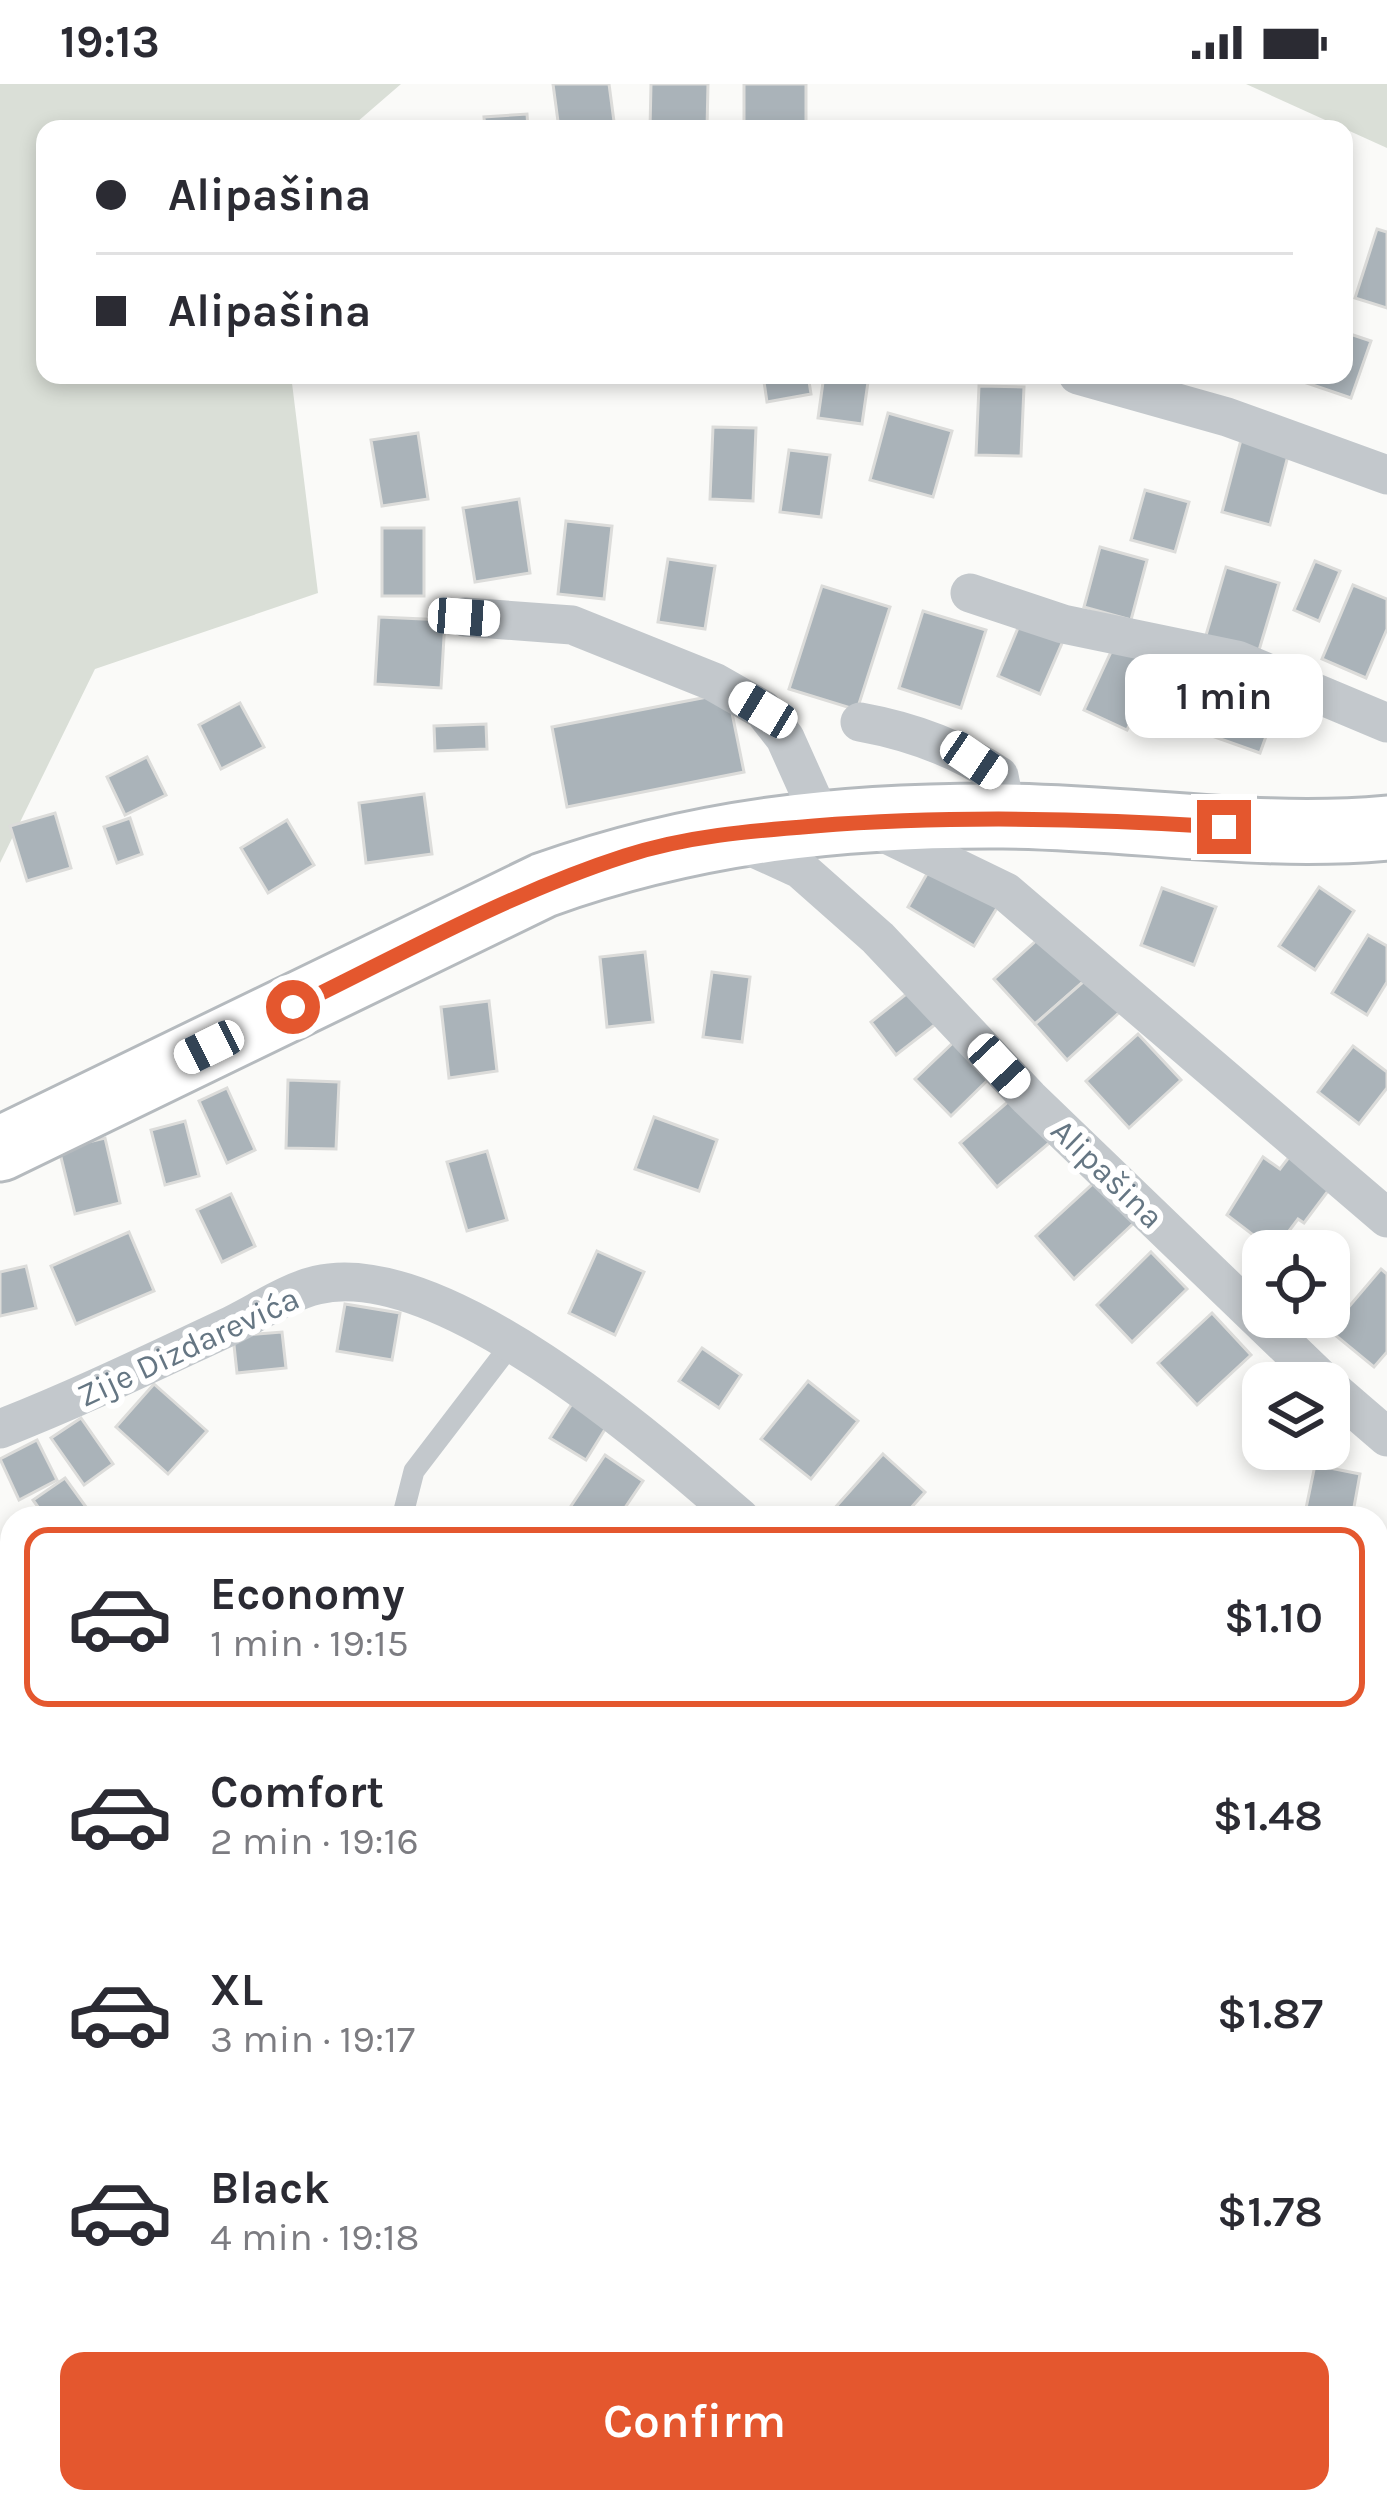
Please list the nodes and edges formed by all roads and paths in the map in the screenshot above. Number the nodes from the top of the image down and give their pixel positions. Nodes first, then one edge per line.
1 (1110, 384) edge
2 (1387, 475) edge
3 (970, 593) dead end
4 (464, 617) dead end
5 (860, 722) dead end
6 (1387, 723) edge
7 (1007, 816) junction
8 (840, 823) junction
9 (1387, 828) edge
10 (723, 833) junction
11 (0, 1149) edge
12 (1387, 1218) edge
13 (512, 1343) junction
14 (1303, 1362) edge
15 (1350, 1405) edge
16 (0, 1429) edge
17 (1387, 1438) edge
18 (406, 1506) edge
19 (726, 1506) edge

1 - 2 street
3 - 6 street
4 - 8 street
5 - 7 street
7 - 8 main road
7 - 9 main road
8 - 10 main road
8 - 12 street
10 - 11 main road
10 - 14 street, Alipašina
13 - 16 street, Zije Dizdarevića
13 - 18 lane
13 - 19 street, Zije Dizdarevića
15 - 17 street, Alipašina

